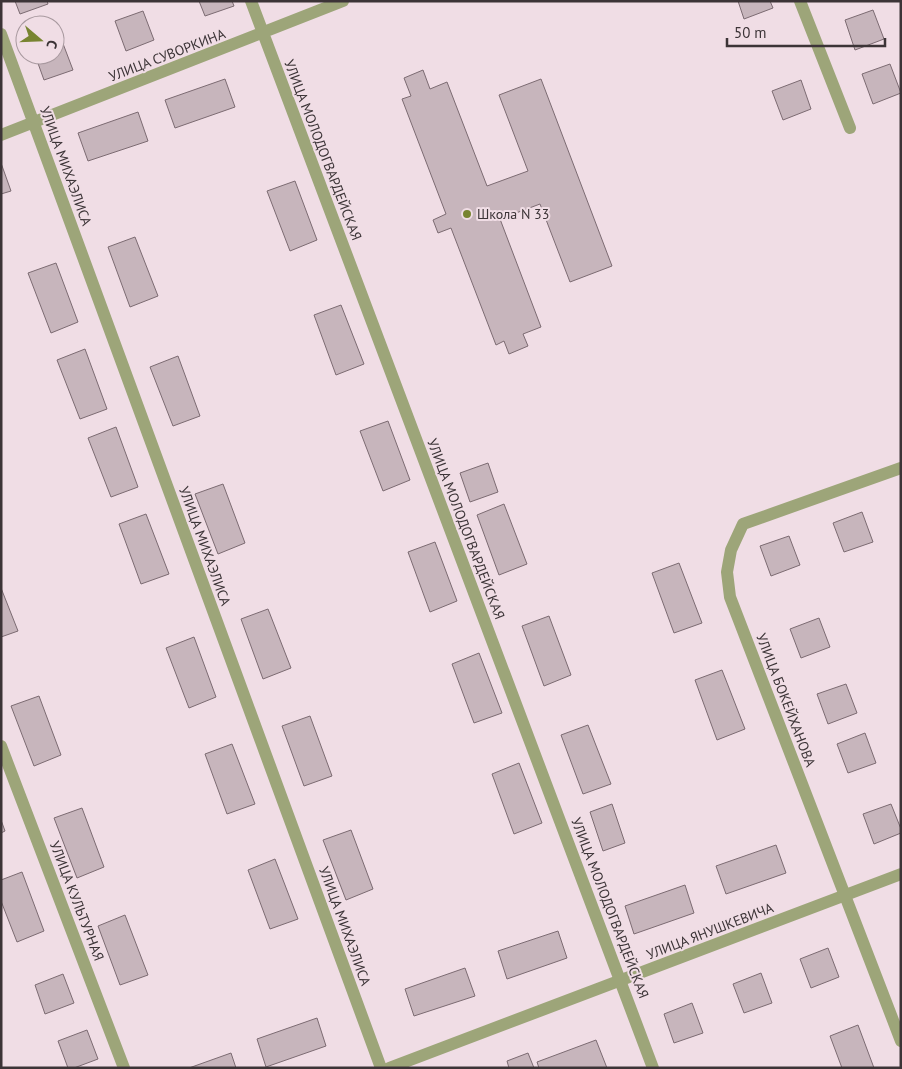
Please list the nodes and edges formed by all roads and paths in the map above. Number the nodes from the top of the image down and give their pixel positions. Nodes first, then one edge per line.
1 (251, 1) edge
2 (343, 1) edge
3 (800, 1) edge
4 (1, 34) edge
5 (263, 34) junction
6 (34, 122) junction
7 (850, 128) dead end
8 (1, 135) edge
9 (901, 468) edge
10 (1, 746) edge
11 (901, 874) edge
12 (845, 895) junction
13 (621, 980) junction
14 (901, 1041) edge
15 (124, 1068) edge
16 (381, 1068) edge
17 (389, 1068) edge
18 (653, 1068) edge

1 - 5 street, УЛИЦА МОЛОДОГВАРДЕЙСКАЯ
2 - 5 street, УЛИЦА СУВОРКИНА
3 - 7 street
4 - 6 street, УЛИЦА МИХАЭЛИСА
5 - 6 street, УЛИЦА СУВОРКИНА
5 - 13 street, УЛИЦА МОЛОДОГВАРДЕЙСКАЯ
6 - 8 street, УЛИЦА СУВОРКИНА
6 - 16 street, УЛИЦА МИХАЭЛИСА
9 - 12 street, УЛИЦА БОКЕЙХАНОВА
10 - 15 street, УЛИЦА КУЛЬТУРНАЯ
11 - 12 street, УЛИЦА ЯНУШКЕВИЧА
12 - 13 street, УЛИЦА ЯНУШКЕВИЧА
12 - 14 street, УЛИЦА БОКЕЙХАНОВА
13 - 17 street, УЛИЦА ЯНУШКЕВИЧА
13 - 18 street, УЛИЦА МОЛОДОГВАРДЕЙСКАЯ

